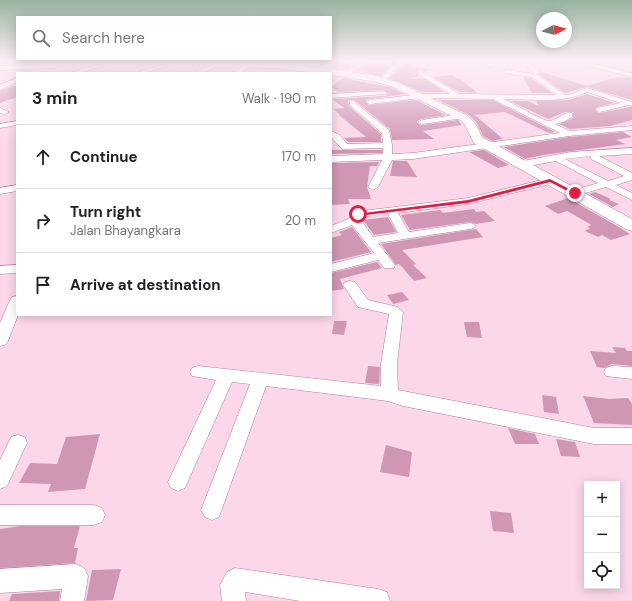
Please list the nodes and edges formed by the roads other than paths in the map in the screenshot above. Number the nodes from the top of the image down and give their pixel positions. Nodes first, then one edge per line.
1 (5, 89) edge
2 (405, 89) edge
3 (447, 89) edge
4 (553, 89) edge
5 (588, 89) edge
6 (593, 89) edge
7 (10, 90) dead end
8 (417, 94) junction
9 (456, 95) junction
10 (491, 95) junction
11 (332, 96) edge
12 (564, 97) junction
13 (370, 102) dead end
14 (353, 103) dead end
15 (631, 103) edge
16 (600, 110) dead end
17 (569, 115) dead end
18 (461, 116) junction
19 (422, 122) dead end
20 (548, 122) junction
21 (16, 123) edge
22 (0, 126) edge
23 (632, 128) edge
24 (332, 134) edge
25 (569, 134) junction
26 (388, 145) junction
27 (487, 145) junction
28 (632, 151) edge
29 (594, 157) dead end
30 (388, 158) junction
31 (332, 159) edge
32 (560, 160) dead end
33 (523, 164) junction
34 (632, 176) edge
35 (550, 181) junction
36 (605, 184) junction
37 (373, 187) dead end
38 (16, 188) edge
39 (0, 191) edge
40 (575, 193) junction
41 (632, 198) edge
42 (391, 210) junction
43 (356, 220) junction
44 (470, 226) dead end
45 (632, 226) edge
46 (332, 230) edge
47 (405, 235) junction
48 (369, 241) junction
49 (382, 255) junction
50 (389, 265) dead end
51 (332, 268) edge
52 (16, 269) edge
53 (0, 270) edge
54 (350, 285) dead end
55 (16, 302) edge
56 (0, 339) edge
57 (198, 372) dead end
58 (612, 372) dead end
59 (632, 373) edge
60 (226, 376) junction
61 (260, 380) junction
62 (389, 394) junction
63 (632, 436) edge
64 (18, 443) dead end
65 (0, 480) edge
66 (178, 482) dead end
67 (212, 510) dead end
68 (94, 514) dead end
69 (0, 515) edge
70 (0, 581) edge
71 (72, 601) edge
72 (234, 601) edge
73 (378, 601) edge

1 - 7 street
2 - 8 street
3 - 9 street
4 - 12 street
5 - 12 street
6 - 15 street
8 - 9 street
8 - 11 street
8 - 13 street
8 - 18 street
9 - 10 street
10 - 12 street
10 - 20 street
14 - 26 street
15 - 16 street
17 - 20 street
18 - 19 street
18 - 27 street
20 - 25 street
21 - 22 street
23 - 25 street
24 - 26 street
25 - 27 street
26 - 30 street
27 - 30 street
27 - 33 street
28 - 33 street
29 - 34 street
30 - 31 street
30 - 37 street
32 - 36 street
33 - 35 street
34 - 36 street
35 - 40 street
35 - 42 street
36 - 40 street
36 - 41 street
38 - 39 street
40 - 45 street
42 - 43 street
42 - 47 street
43 - 46 street
43 - 48 street
44 - 47 street
47 - 48 street
48 - 49 street
49 - 50 street
49 - 51 street
52 - 53 street
54 - 62 street
55 - 56 street
57 - 60 street
58 - 59 street
60 - 61 street
60 - 66 street
61 - 62 street
61 - 67 street
62 - 63 street
64 - 65 street
68 - 69 street
70 - 71 street
72 - 73 street

